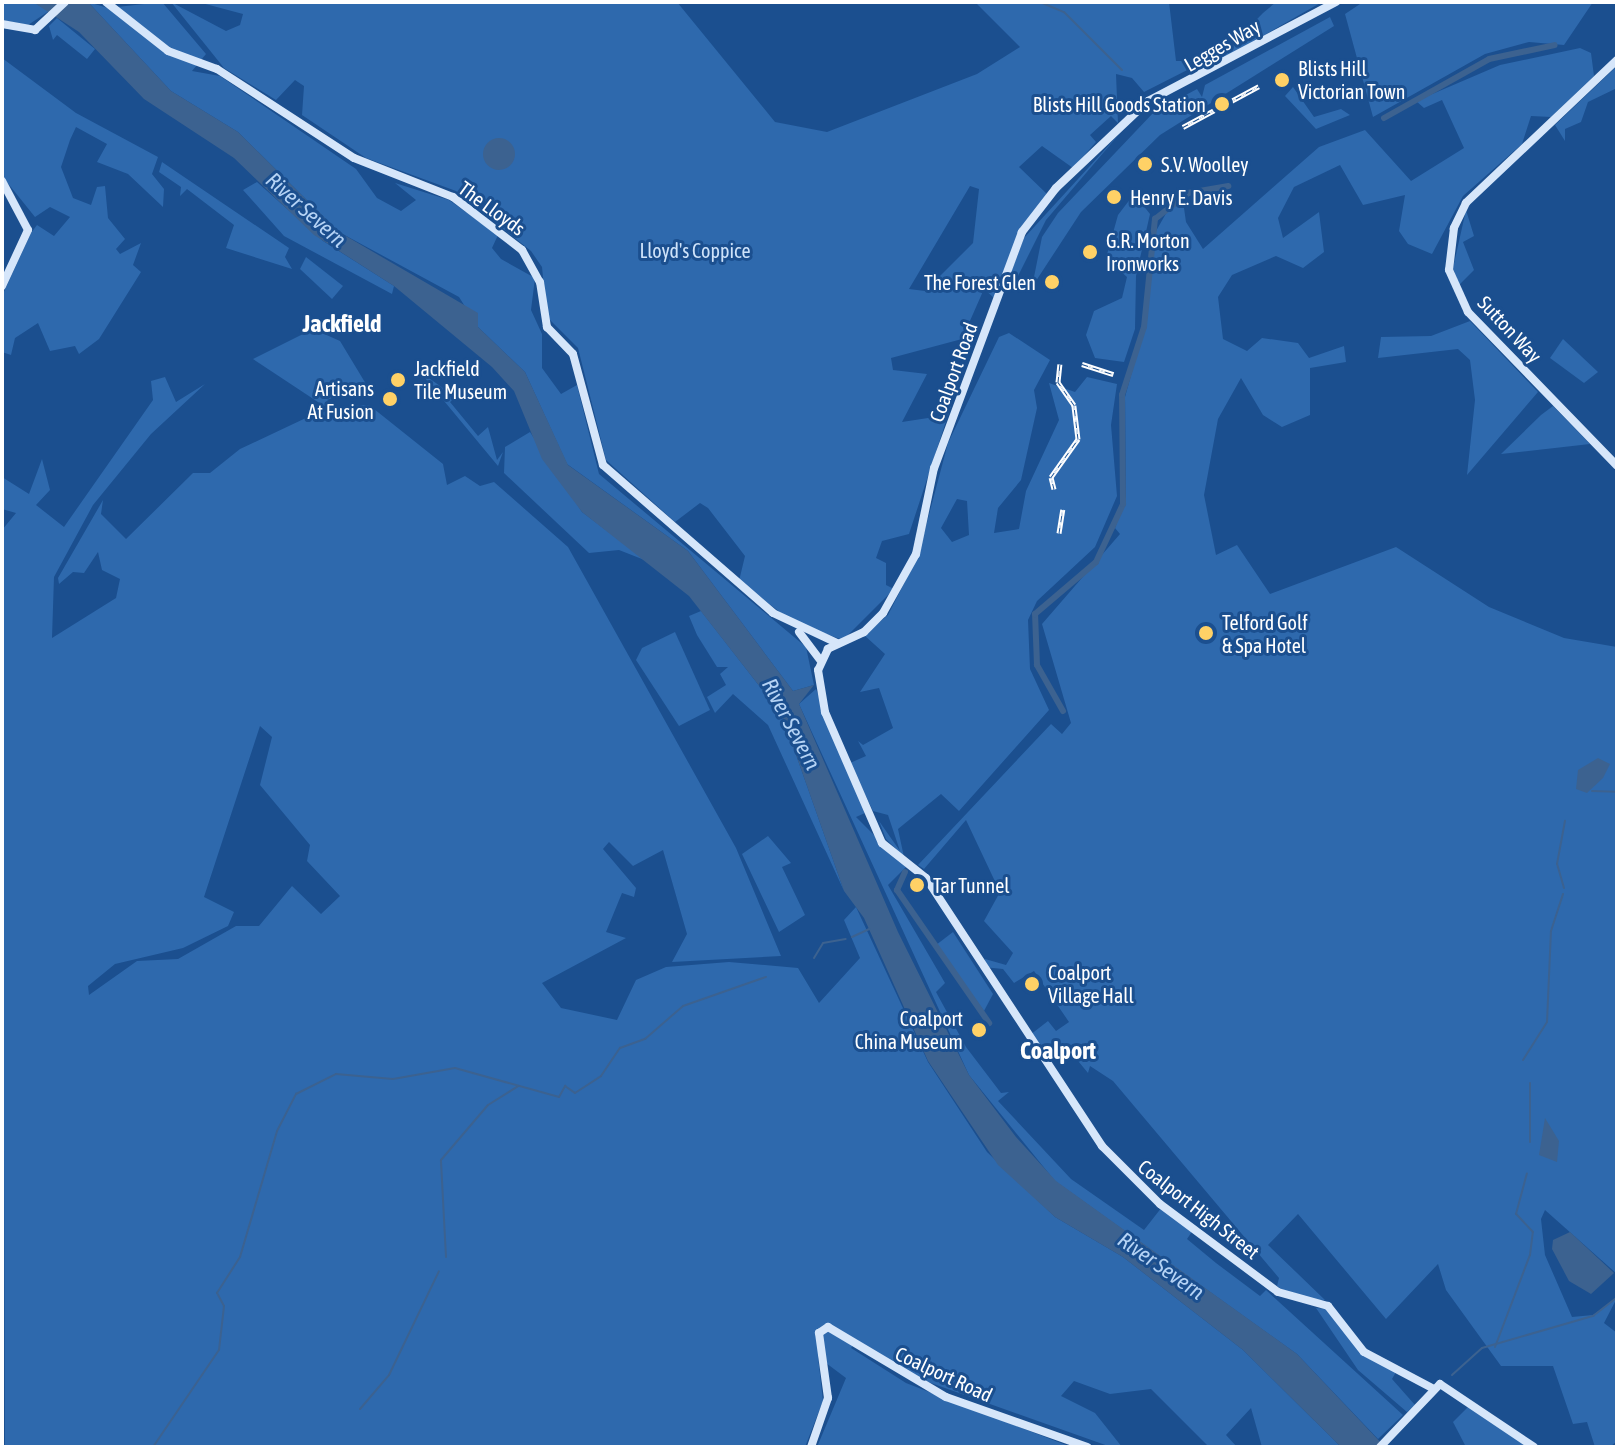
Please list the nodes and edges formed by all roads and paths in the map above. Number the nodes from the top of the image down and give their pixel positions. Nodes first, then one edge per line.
1 (65, 2) edge
2 (106, 2) edge
3 (1336, 2) edge
4 (2, 24) edge
5 (1617, 60) edge
6 (1126, 120) joint
7 (2, 181) edge
8 (2, 286) edge
9 (1617, 466) edge
10 (791, 625) junction
11 (804, 636) junction
12 (838, 643) junction
13 (827, 650) junction
14 (820, 660) junction
15 (1432, 1388) junction
16 (1382, 1444) edge
17 (811, 1447) edge
18 (1087, 1447) edge
19 (1534, 1447) edge

1 - 4 street
2 - 10 street, The Lloyds
3 - 6 street, Legges Way
5 - 9 street, Sutton Way
6 - 12 street, Coalport Road
7 - 8 street
10 - 11 street, Coalport High Street
10 - 12 street, The Lloyds
11 - 13 street
11 - 14 street, Coalport High Street
12 - 13 street
13 - 14 street
14 - 15 street, Coalport High Street
15 - 16 street
15 - 19 street, Coalport High Street
17 - 18 street, Coalport Road

